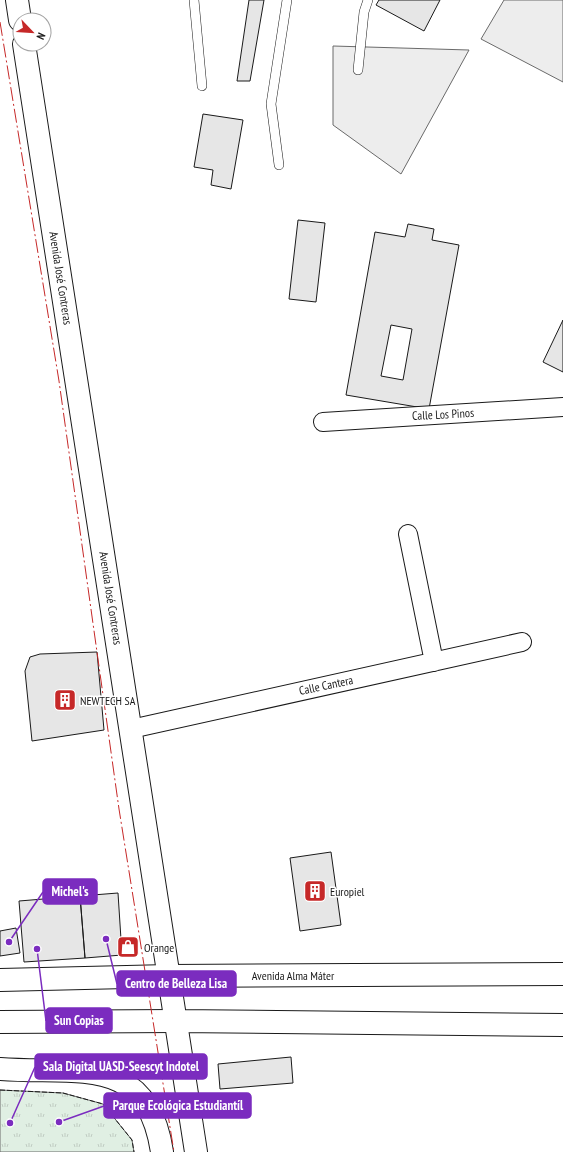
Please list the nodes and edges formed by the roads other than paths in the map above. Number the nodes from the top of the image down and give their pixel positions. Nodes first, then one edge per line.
1 (17, 0) edge
2 (194, 0) edge
3 (287, 0) edge
4 (368, 0) edge
5 (19, 12) edge
6 (25, 52) edge
7 (358, 70) dead end
8 (202, 86) dead end
9 (279, 166) dead end
10 (563, 407) edge
11 (323, 422) dead end
12 (408, 534) dead end
13 (522, 642) dead end
14 (434, 662) junction
15 (131, 729) junction
16 (563, 974) edge
17 (169, 976) junction
18 (0, 980) edge
19 (176, 1021) junction
20 (0, 1022) edge
21 (563, 1024) edge
22 (0, 1069) edge
23 (162, 1152) edge
24 (196, 1152) edge

1 - 5 main road
2 - 8 lane
3 - 9 lane
4 - 7 lane
6 - 15 main road, Avenida José Contreras
10 - 11 street, Calle Los Pinos
12 - 14 street
13 - 14 street, Calle Cantera
14 - 15 street, Calle Cantera
15 - 17 main road, Avenida José Contreras
16 - 17 main road, Avenida Alma Máter
17 - 18 main road, Avenida Alma Máter
17 - 19 main road, Avenida José Contreras
19 - 20 main road
19 - 21 main road
19 - 24 main road, Avenida José Contreras
22 - 23 main road

